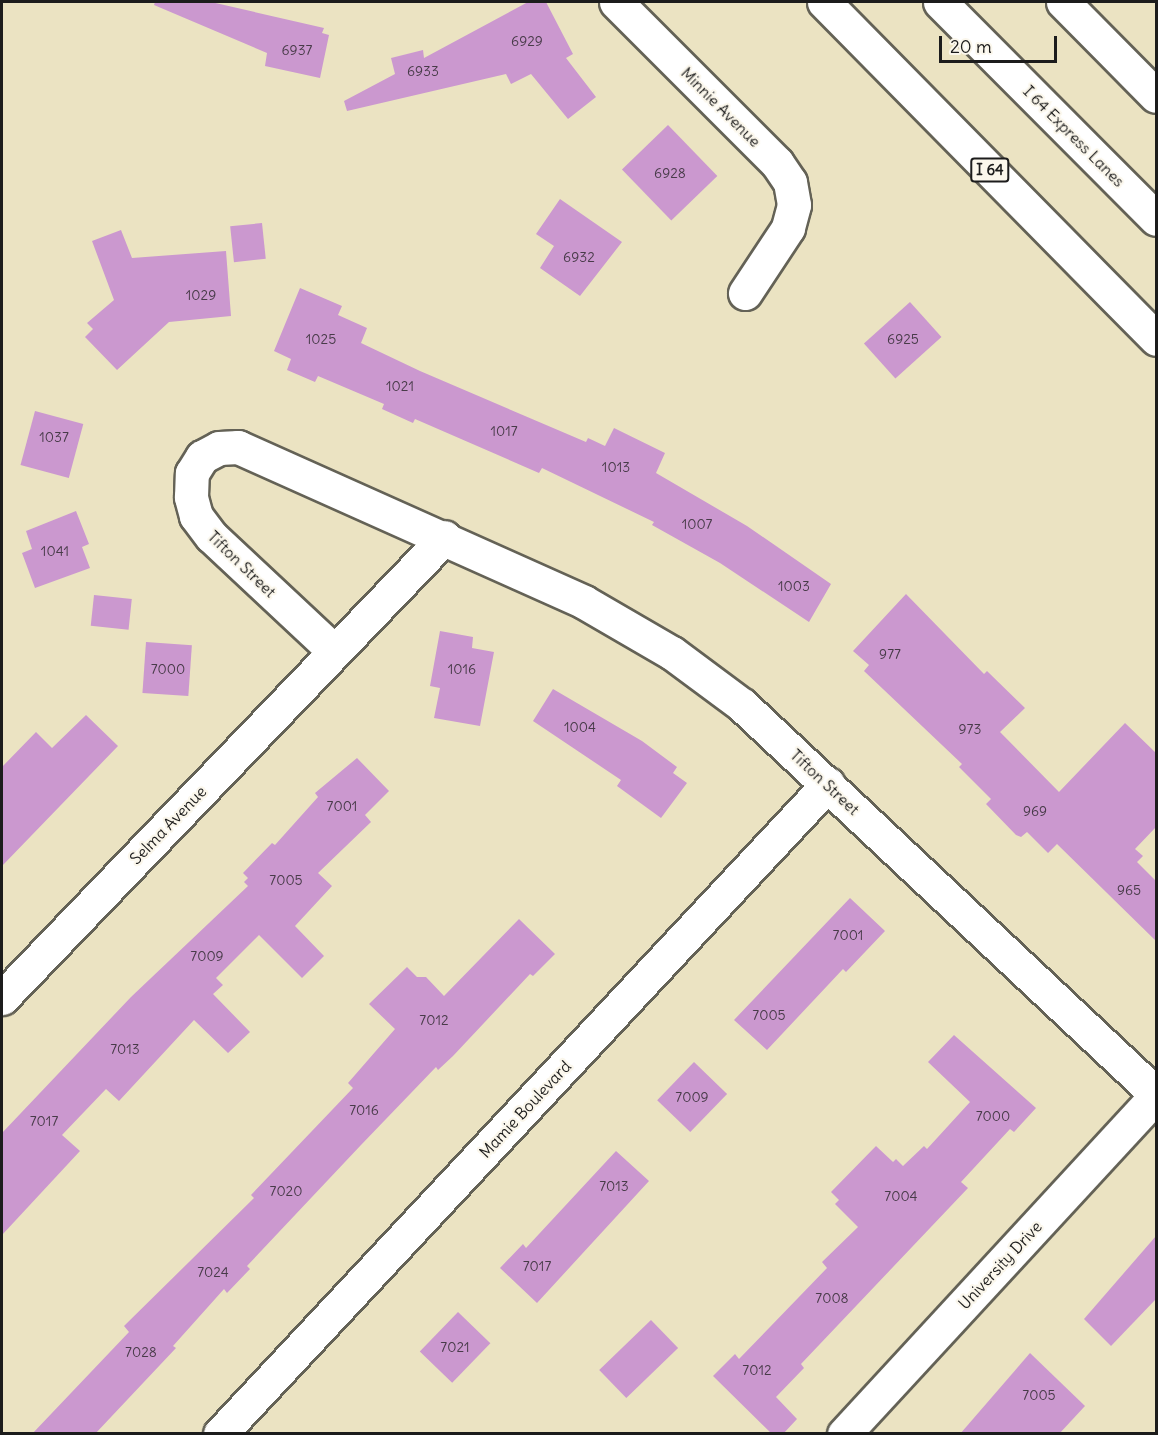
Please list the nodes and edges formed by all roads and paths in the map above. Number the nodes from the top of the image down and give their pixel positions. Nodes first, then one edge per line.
1 (616, 2) edge
2 (824, 2) edge
3 (940, 2) edge
4 (1063, 2) edge
5 (1156, 96) edge
6 (1156, 219) edge
7 (745, 293) dead end
8 (1156, 339) edge
9 (445, 537) junction
10 (334, 651) junction
11 (828, 784) junction
12 (2, 998) edge
13 (1156, 1095) edge
14 (220, 1434) edge
15 (844, 1434) edge

1 - 7 main road, Minnie Avenue
2 - 8 main road, I 64
3 - 6 main road, I 64 Express Lanes
4 - 5 main road
9 - 10 main road
9 - 10 main road, Tifton Street
9 - 11 main road, Tifton Street
10 - 12 main road, Selma Avenue
11 - 13 main road, Tifton Street
11 - 14 main road, Mamie Boulevard
13 - 15 main road, University Drive

